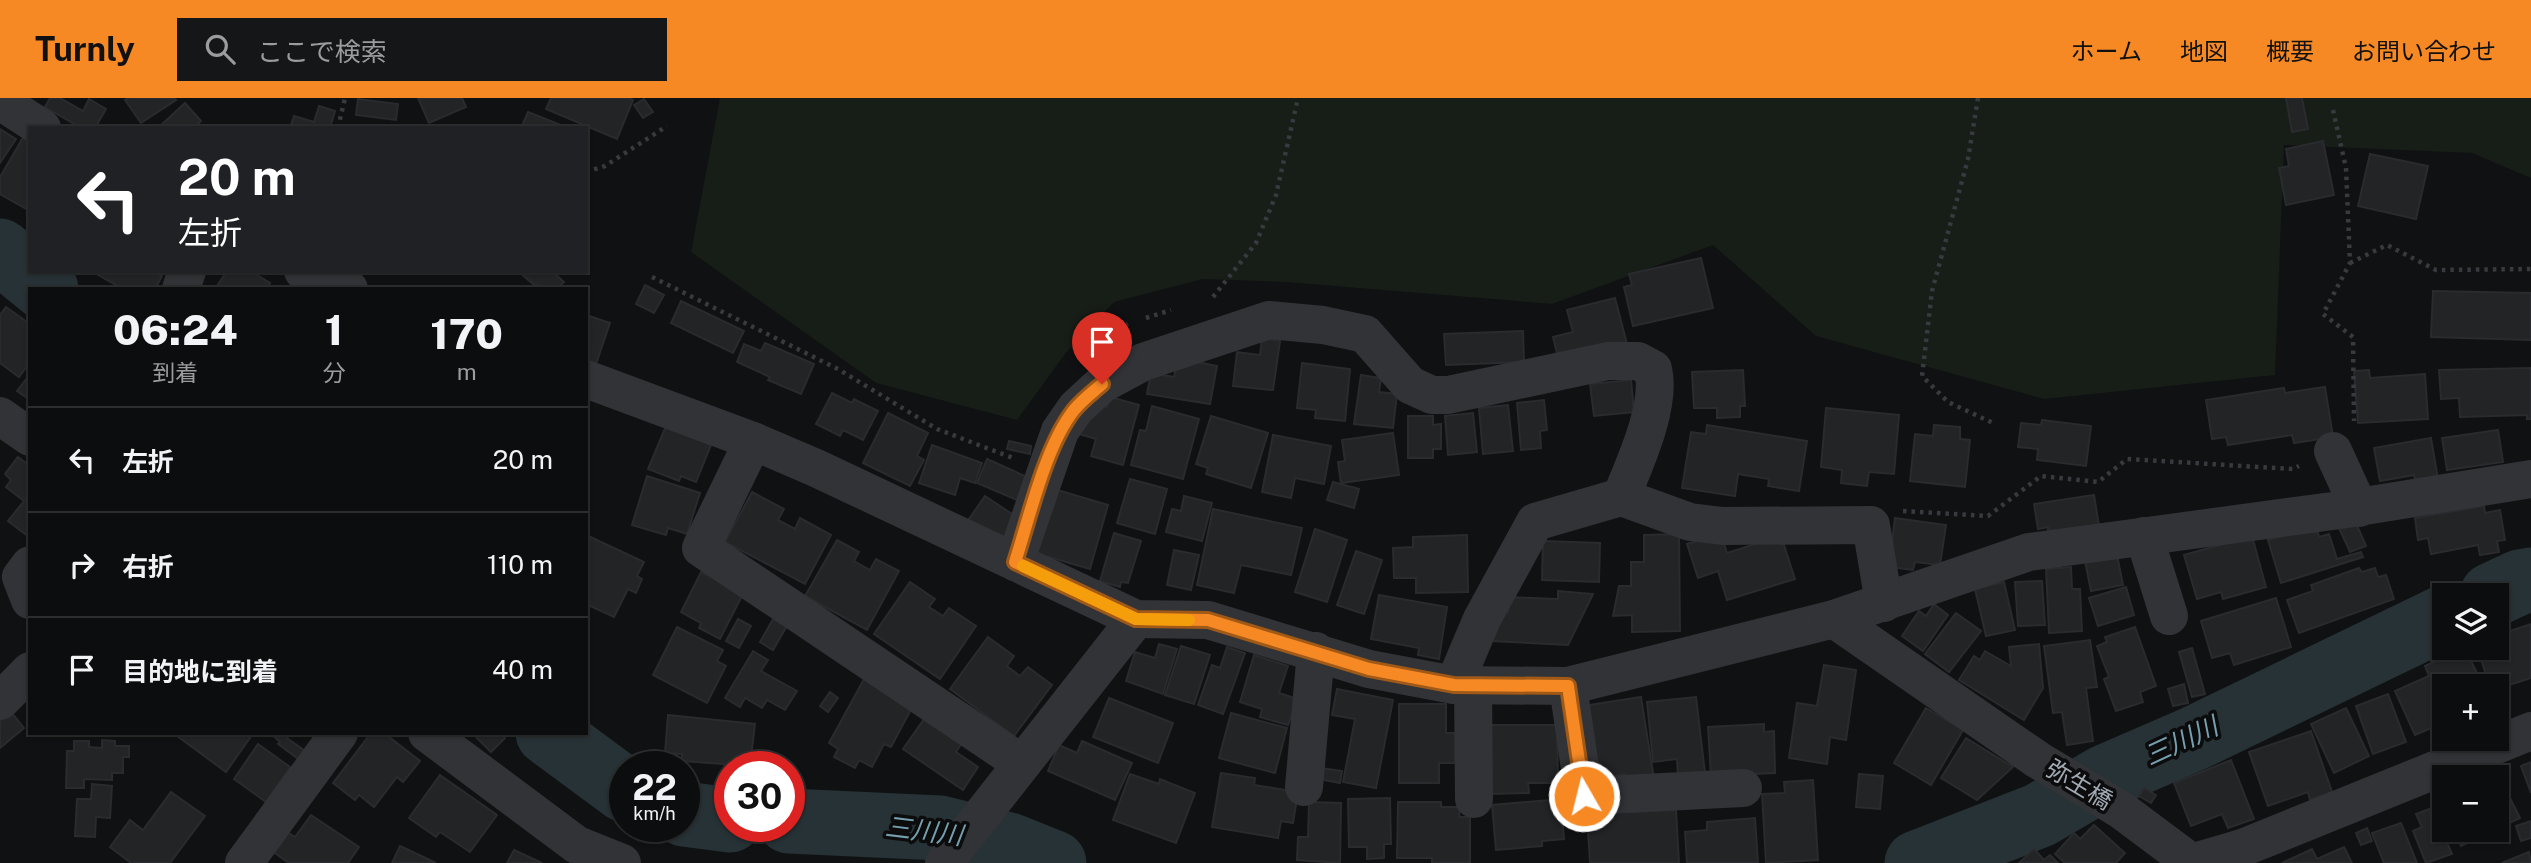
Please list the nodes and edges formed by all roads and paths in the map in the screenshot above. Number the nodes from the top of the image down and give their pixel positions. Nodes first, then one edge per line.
1 (345, 98) edge
2 (1298, 98) edge
3 (1978, 98) edge
4 (2333, 110) dead end
5 (338, 126) edge
6 (667, 126) dead end
7 (588, 171) edge
8 (2350, 263) junction
9 (2531, 269) edge
10 (308, 273) edge
11 (652, 277) dead end
12 (344, 287) edge
13 (1204, 299) dead end
14 (1182, 306) dead end
15 (1087, 352) dead end
16 (588, 380) edge
17 (0, 416) edge
18 (1993, 424) dead end
19 (28, 436) edge
20 (753, 441) junction
21 (2333, 451) junction
22 (1045, 470) junction
23 (2531, 480) edge
24 (1621, 497) junction
25 (2359, 508) junction
26 (1871, 525) junction
27 (2144, 536) junction
28 (1015, 562) junction
29 (28, 568) edge
30 (28, 595) edge
31 (1884, 603) junction
32 (2169, 617) dead end
33 (1136, 619) junction
34 (1834, 619) junction
35 (1316, 651) junction
36 (28, 673) edge
37 (1464, 685) junction
38 (1568, 686) junction
39 (0, 701) edge
40 (2531, 731) edge
41 (338, 735) edge
42 (430, 735) edge
43 (1021, 763) junction
44 (1304, 787) dead end
45 (1743, 788) dead end
46 (1474, 799) dead end
47 (2245, 855) edge
48 (244, 863) edge
49 (622, 863) edge
50 (944, 863) edge
51 (2191, 863) edge

1 - 5 path
2 - 13 path
3 - 18 path
4 - 8 path
6 - 7 path
8 - 9 path
8 - 21 path
10 - 12 street
11 - 22 path
14 - 15 path
16 - 20 street
17 - 19 street
20 - 28 street
20 - 43 street
21 - 25 street
21 - 26 path
22 - 24 street
22 - 28 street
23 - 25 street
24 - 26 street
24 - 37 street
25 - 27 street
26 - 31 street
27 - 31 street
27 - 32 street
28 - 33 street
29 - 30 street
31 - 34 street
33 - 35 street
33 - 43 street
34 - 38 street
34 - 51 street, 弥生橋
35 - 37 street
35 - 44 street
36 - 39 street
37 - 38 street
37 - 46 street
38 - 45 street
40 - 47 street
41 - 48 street
42 - 49 street
43 - 50 street
47 - 51 street

